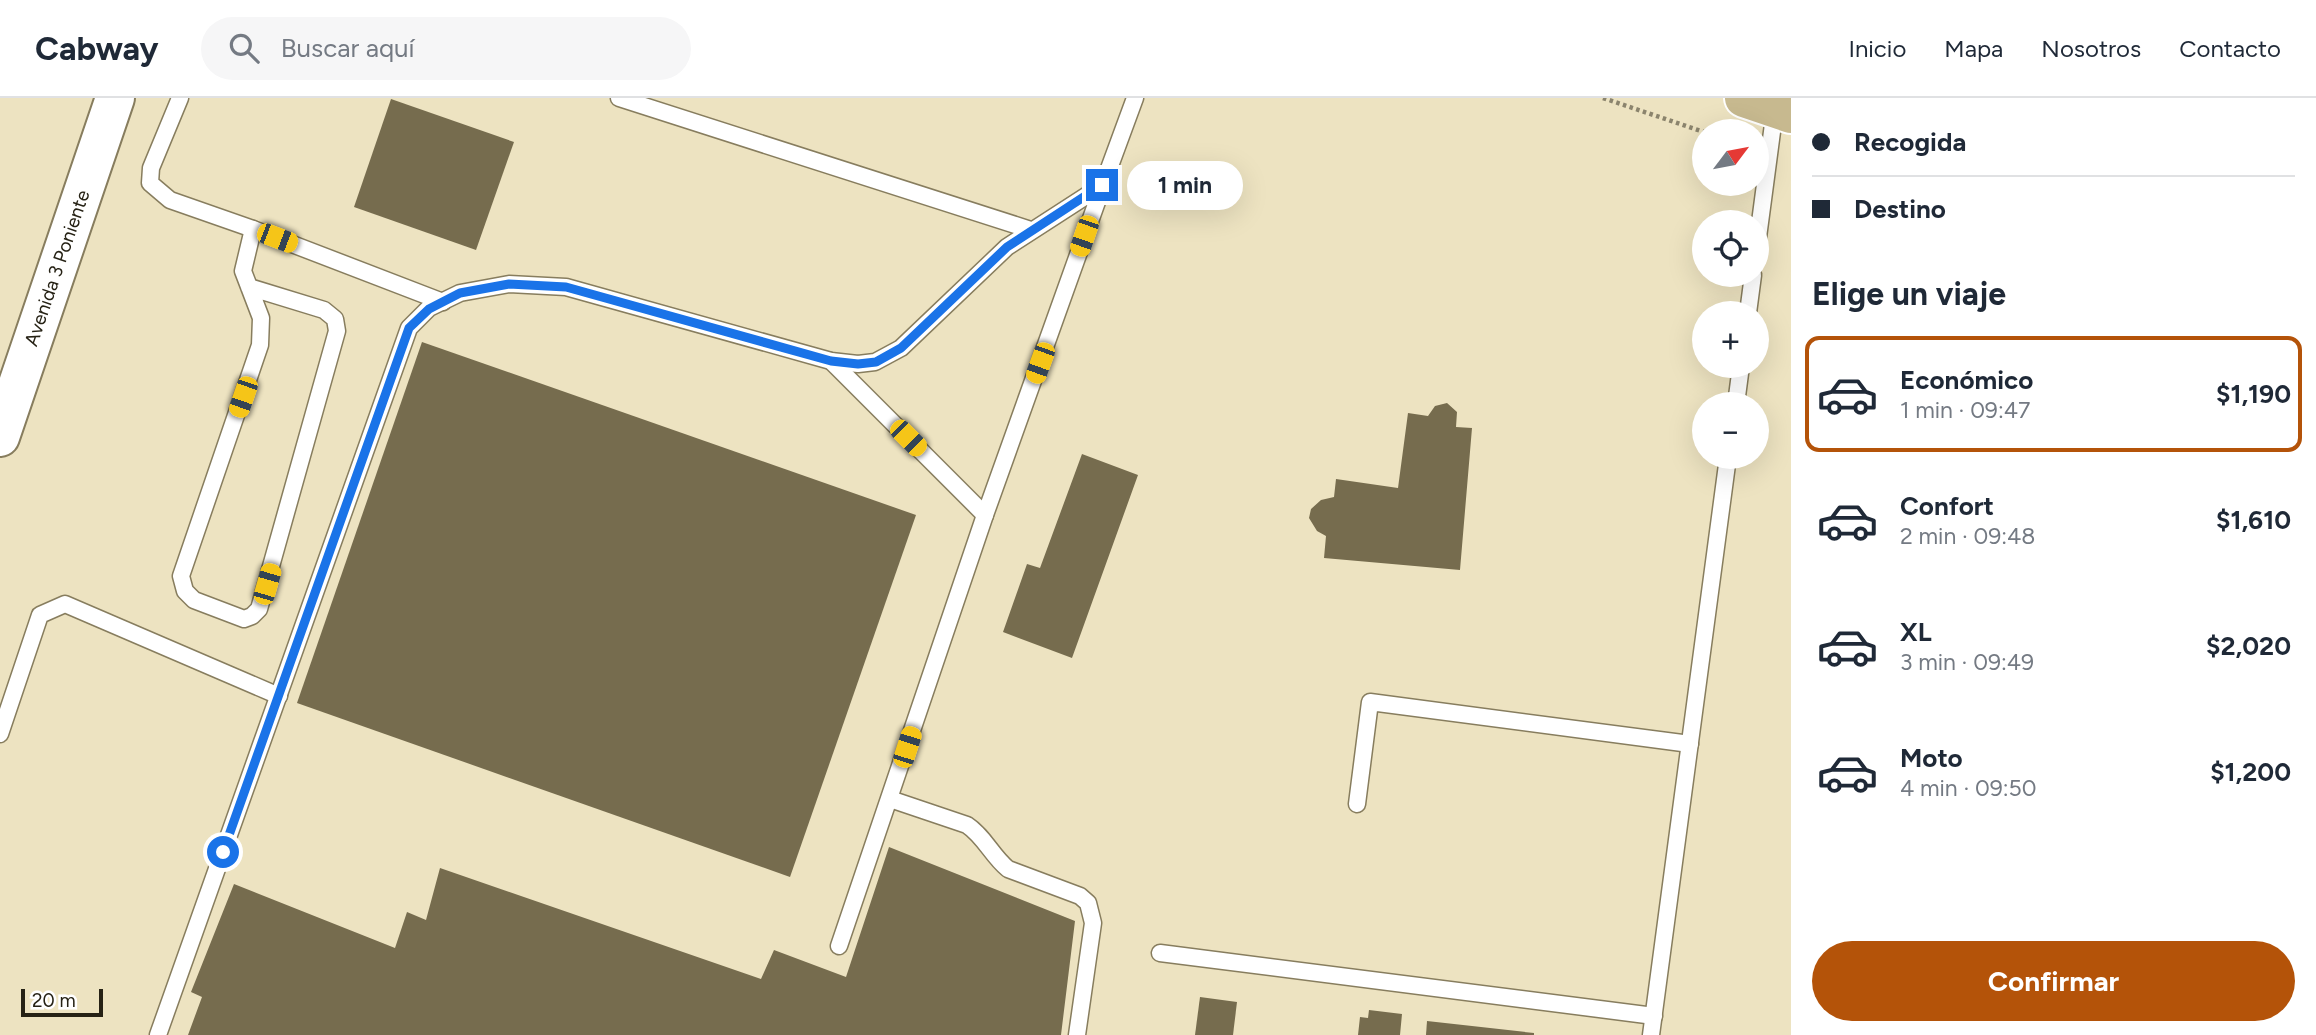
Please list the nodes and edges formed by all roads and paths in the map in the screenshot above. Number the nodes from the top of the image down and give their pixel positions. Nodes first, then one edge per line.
1 (115, 98) edge
2 (180, 98) edge
3 (619, 98) edge
4 (1135, 98) edge
5 (1603, 98) edge
6 (1770, 107) edge
7 (1692, 128) edge
8 (1102, 185) junction
9 (1760, 210) edge
10 (253, 229) junction
11 (1031, 230) junction
12 (249, 287) junction
13 (443, 302) junction
14 (831, 361) junction
15 (0, 438) edge
16 (1726, 469) edge
17 (985, 515) junction
18 (279, 696) junction
19 (0, 734) edge
20 (1690, 744) junction
21 (890, 799) junction
22 (1357, 804) dead end
23 (839, 946) dead end
24 (1160, 953) dead end
25 (1654, 1016) junction
26 (158, 1035) edge
27 (1077, 1035) edge
28 (1651, 1035) edge

1 - 15 street, Avenida 3 Poniente
2 - 10 lane
3 - 11 lane
4 - 8 lane
5 - 7 path
6 - 9 lane
8 - 11 lane
8 - 17 lane
10 - 12 lane
10 - 13 lane
11 - 14 lane
12 - 12 lane
13 - 14 lane
13 - 18 lane
14 - 17 lane
16 - 20 lane
17 - 21 lane
18 - 19 lane
18 - 26 lane
20 - 22 lane
20 - 25 lane
21 - 23 lane
21 - 27 lane
24 - 25 lane
25 - 28 lane

